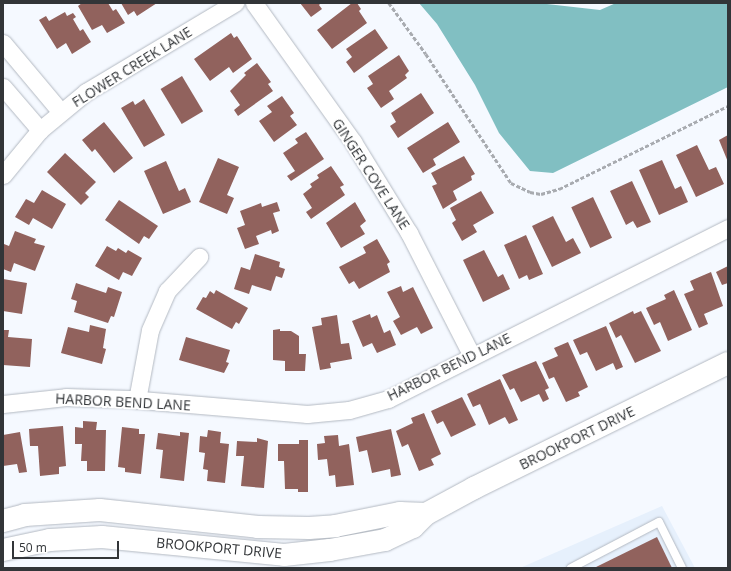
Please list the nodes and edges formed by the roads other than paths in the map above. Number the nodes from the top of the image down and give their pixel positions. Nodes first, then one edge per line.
1 (235, 3) edge
2 (254, 3) edge
3 (3, 44) edge
4 (3, 87) edge
5 (60, 111) junction
6 (40, 130) junction
7 (3, 175) edge
8 (728, 228) edge
9 (199, 257) dead end
10 (472, 356) junction
11 (728, 363) edge
12 (137, 400) junction
13 (3, 404) edge
14 (426, 514) junction
15 (3, 521) edge
16 (3, 550) edge
17 (571, 568) edge
18 (682, 568) edge

1 - 5 street, FLOWER CREEK LANE
2 - 10 street, GINGER COVE LANE
3 - 5 street
4 - 6 street
5 - 6 street, FLOWER CREEK LANE
6 - 7 street, FLOWER CREEK LANE
8 - 10 street, HARBOR BEND LANE
9 - 12 street
10 - 12 street, HARBOR BEND LANE
11 - 14 street, BROOKPORT DRIVE
12 - 13 street, HARBOR BEND LANE
14 - 15 street, BROOKPORT DRIVE
14 - 16 street, BROOKPORT DRIVE
17 - 18 lane

